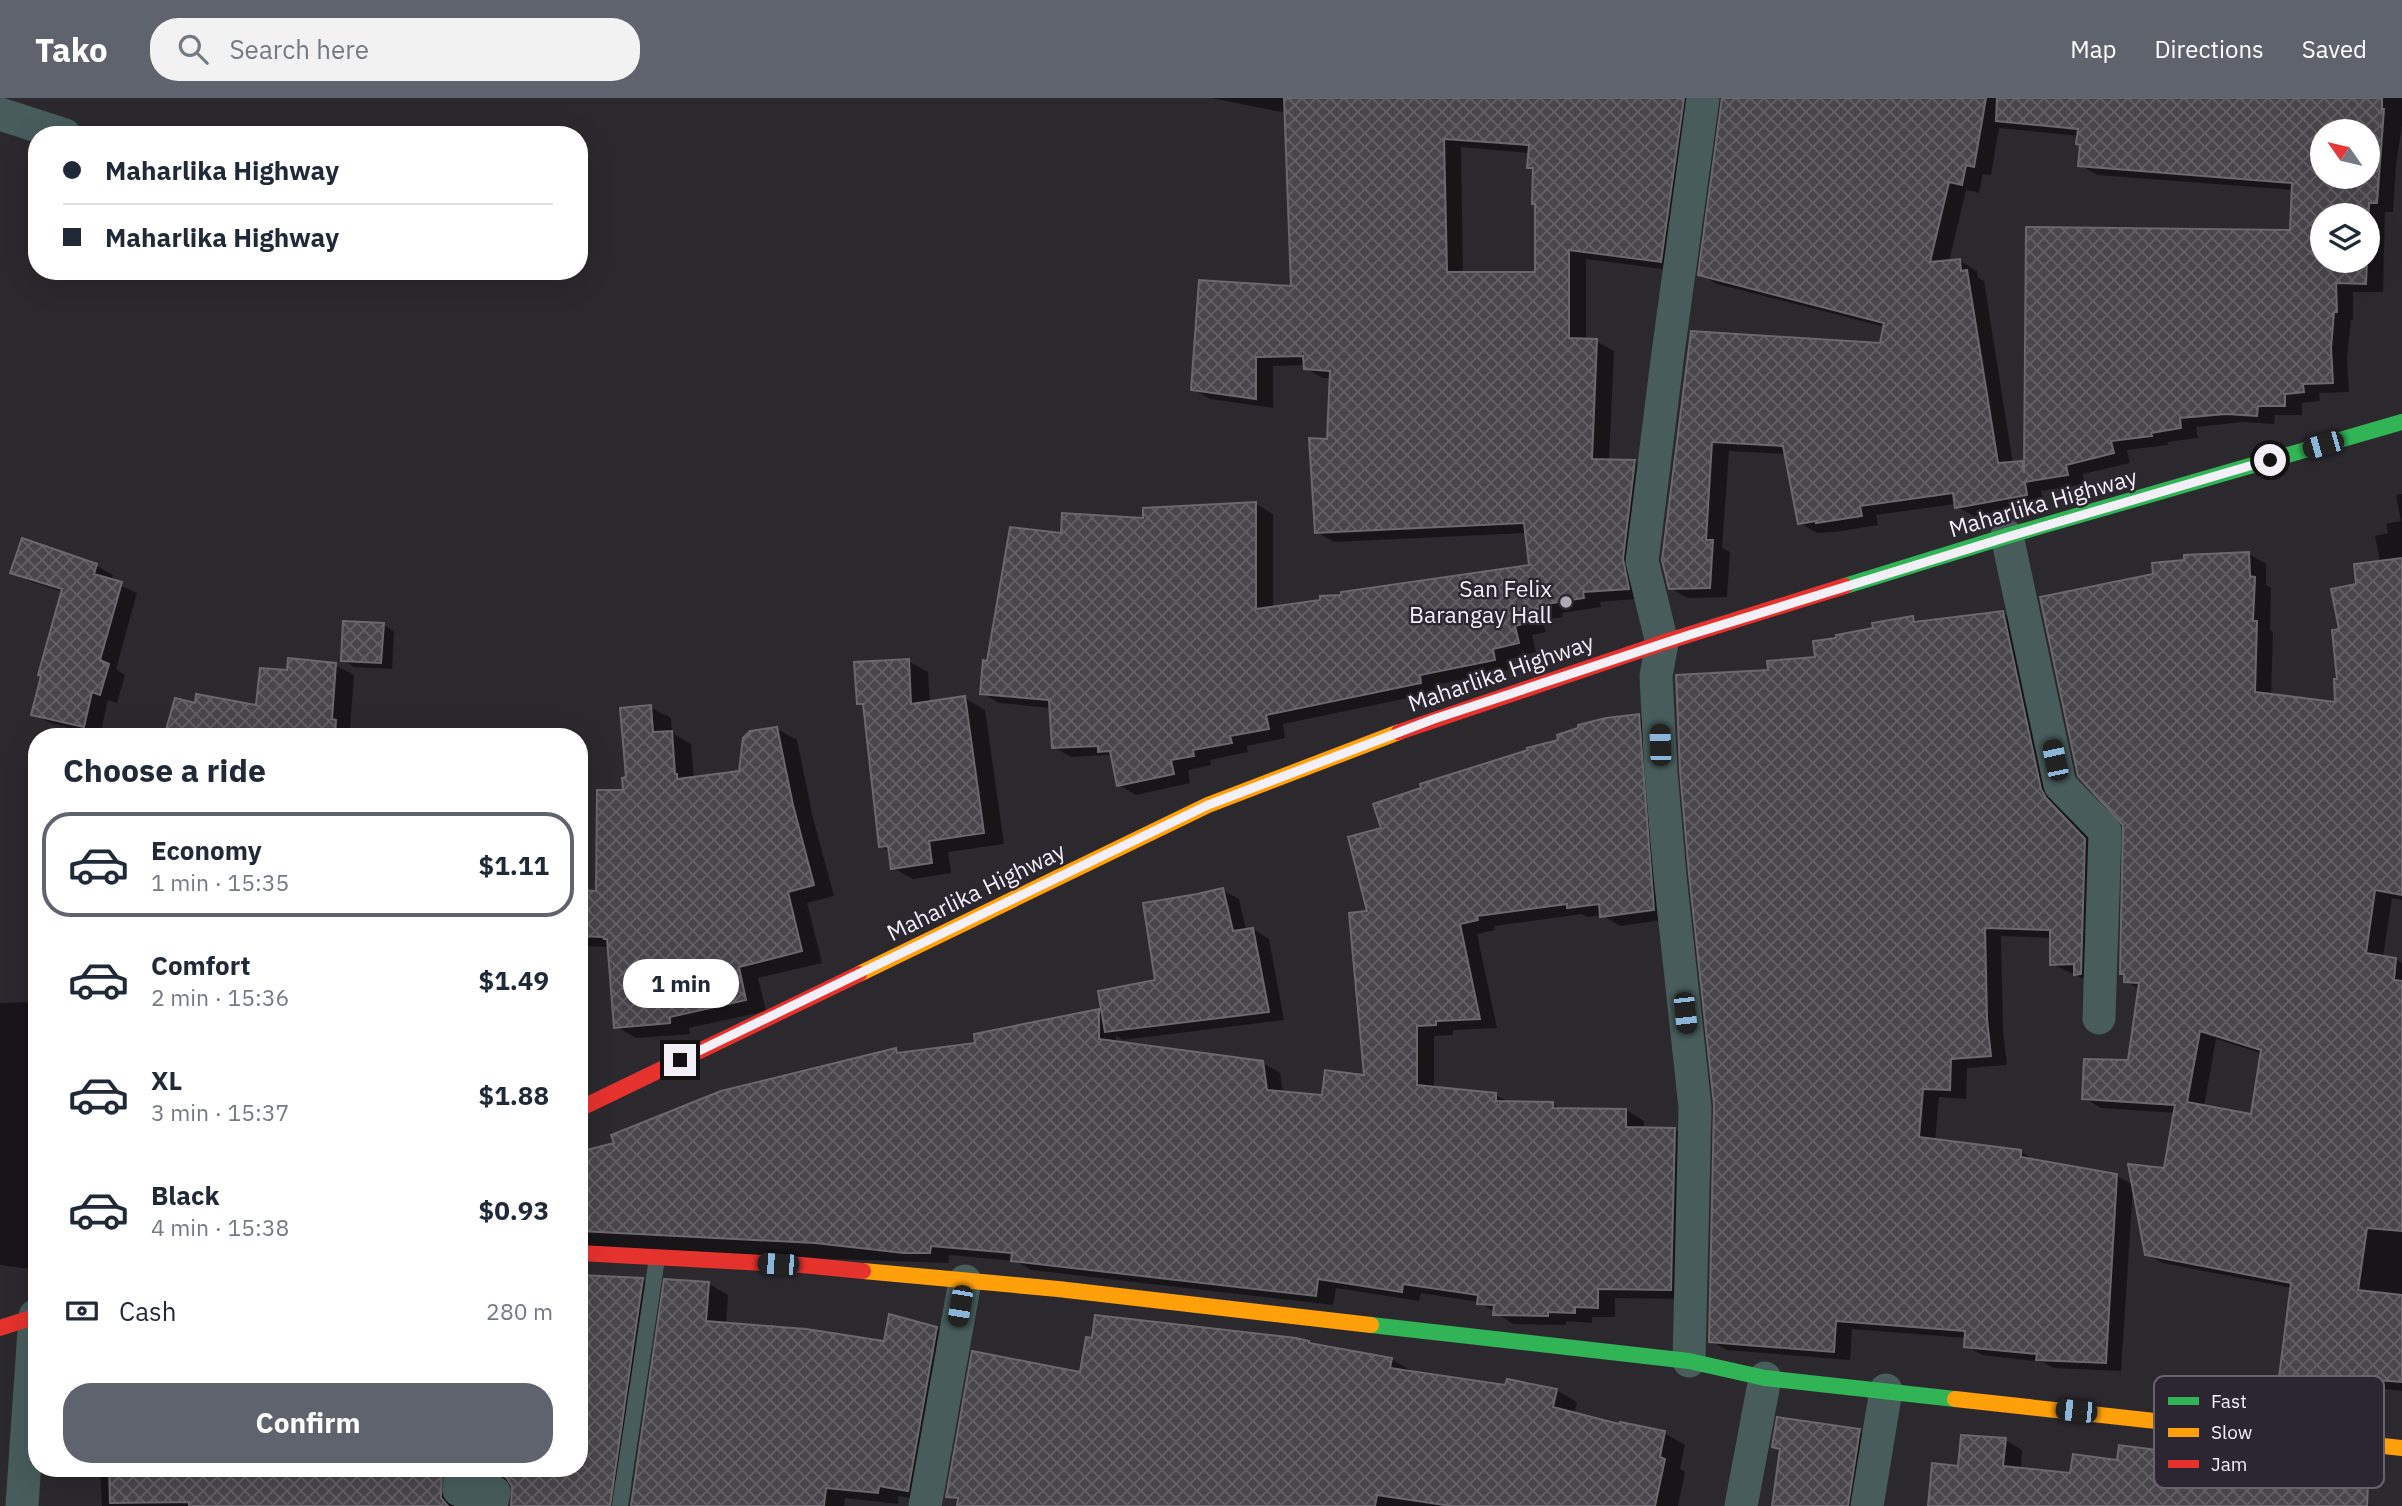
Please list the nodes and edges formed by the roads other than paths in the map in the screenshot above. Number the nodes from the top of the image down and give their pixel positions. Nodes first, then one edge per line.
1 (1703, 98) edge
2 (0, 114) edge
3 (37, 126) edge
4 (2402, 422) edge
5 (2007, 537) junction
6 (1662, 643) junction
7 (2099, 1018) dead end
8 (588, 1105) edge
9 (588, 1254) edge
10 (657, 1258) junction
11 (965, 1281) junction
12 (28, 1319) edge
13 (0, 1328) edge
14 (1689, 1361) junction
15 (1765, 1378) junction
16 (1886, 1390) junction
17 (2154, 1420) edge
18 (28, 1425) edge
19 (2384, 1446) edge
20 (2402, 1448) edge
21 (460, 1477) edge
22 (22, 1506) edge
23 (491, 1506) edge
24 (620, 1506) edge
25 (925, 1506) edge
26 (1741, 1506) edge
27 (1867, 1506) edge

1 - 6 street
2 - 3 street
4 - 5 main road, Maharlika Highway
5 - 6 main road, Maharlika Highway
5 - 7 street
6 - 8 main road, Maharlika Highway
6 - 14 street
9 - 10 main road
10 - 11 main road
10 - 24 lane
11 - 14 main road
11 - 25 street
12 - 13 main road
14 - 15 main road
15 - 16 main road
15 - 26 street
16 - 17 main road
16 - 27 street
18 - 22 street
19 - 20 main road
21 - 23 street

